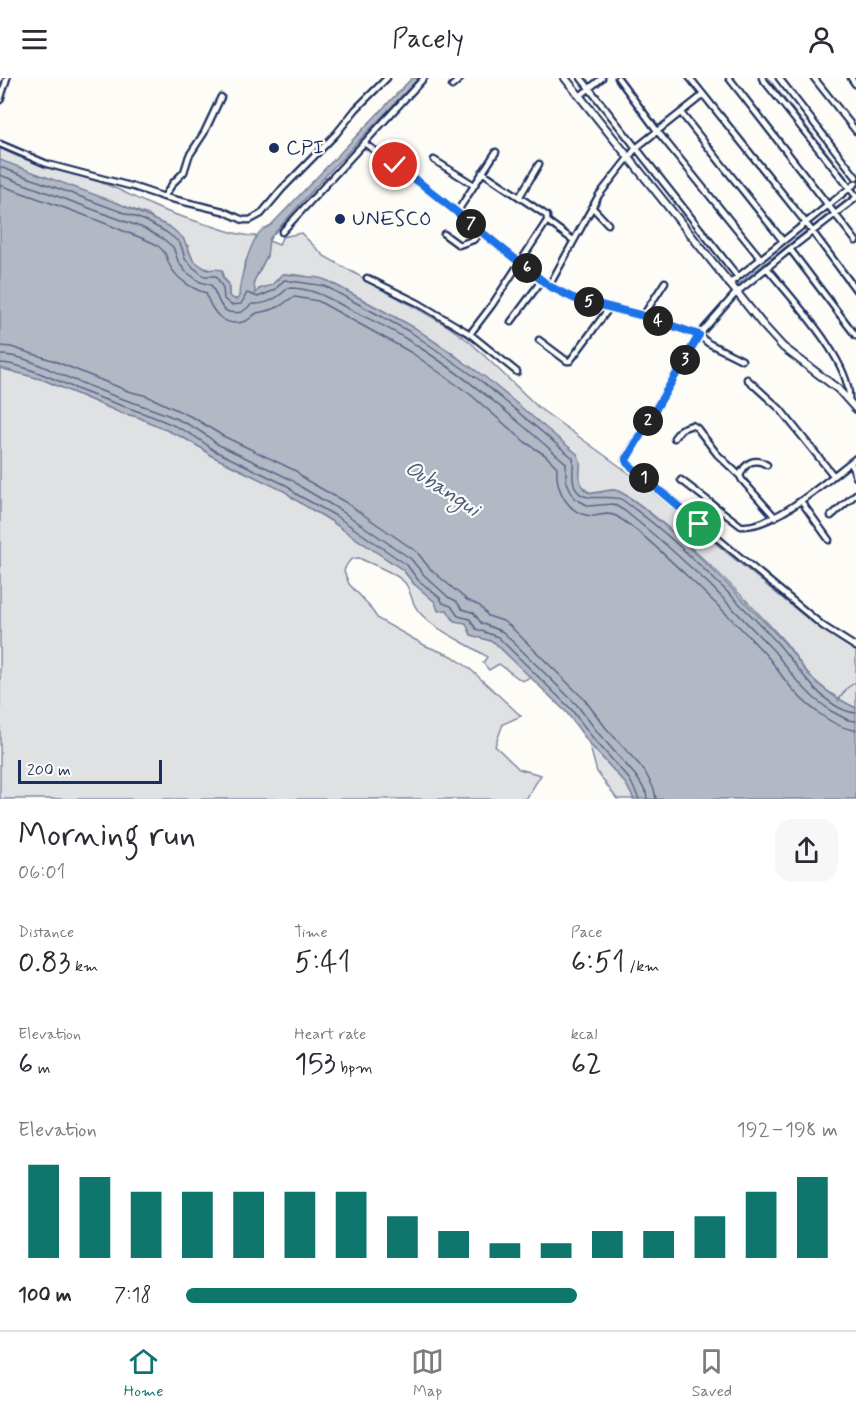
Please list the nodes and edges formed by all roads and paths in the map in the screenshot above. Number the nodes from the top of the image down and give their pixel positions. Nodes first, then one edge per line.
1 (7, 78) edge
2 (387, 78) edge
3 (424, 78) edge
4 (461, 78) edge
5 (565, 78) edge
6 (581, 78) edge
7 (602, 78) edge
8 (618, 78) edge
9 (690, 78) edge
10 (729, 78) edge
11 (762, 78) edge
12 (779, 78) edge
13 (814, 78) edge
14 (851, 78) edge
15 (856, 85) edge
16 (452, 86) dead end
17 (589, 88) junction
18 (703, 95) junction
19 (580, 96) junction
20 (221, 97) dead end
21 (0, 100) edge
22 (681, 113) junction
23 (856, 131) edge
24 (658, 132) junction
25 (364, 143) junction
26 (0, 144) edge
27 (636, 148) junction
28 (496, 152) dead end
29 (628, 158) junction
30 (434, 160) dead end
31 (539, 164) dead end
32 (483, 172) junction
33 (856, 177) edge
34 (856, 183) edge
35 (474, 184) junction
36 (850, 188) junction
37 (520, 196) junction
38 (164, 197) junction
39 (856, 197) edge
40 (828, 205) junction
41 (592, 207) junction
42 (457, 212) junction
43 (835, 214) junction
44 (547, 221) junction
45 (806, 223) junction
46 (608, 224) dead end
47 (812, 231) junction
48 (282, 232) dead end
49 (481, 233) junction
50 (444, 234) dead end
51 (573, 240) junction
52 (783, 241) junction
53 (856, 241) edge
54 (790, 249) junction
55 (761, 259) junction
56 (520, 263) junction
57 (767, 268) junction
58 (738, 277) junction
59 (367, 278) dead end
60 (542, 280) junction
61 (665, 282) dead end
62 (729, 284) junction
63 (549, 286) junction
64 (856, 290) edge
65 (736, 293) junction
66 (610, 307) junction
67 (644, 316) junction
68 (511, 322) dead end
69 (470, 334) junction
70 (699, 335) junction
71 (856, 336) edge
72 (539, 340) dead end
73 (742, 360) dead end
74 (517, 372) dead end
75 (747, 379) dead end
76 (849, 400) junction
77 (856, 409) edge
78 (674, 438) dead end
79 (856, 458) edge
80 (851, 462) junction
81 (767, 465) dead end
82 (833, 475) junction
83 (740, 476) junction
84 (856, 477) edge
85 (681, 480) dead end
86 (856, 494) edge
87 (801, 501) junction
88 (831, 516) dead end
89 (775, 517) junction
90 (829, 540) dead end
91 (856, 647) edge

1 - 21 street
2 - 38 street
3 - 25 street
4 - 16 street
5 - 19 main road
6 - 17 street
7 - 17 street
8 - 24 street
9 - 18 street
10 - 40 street
11 - 36 street
12 - 33 street
13 - 23 street
14 - 15 street
17 - 19 street
17 - 27 street
18 - 22 street
18 - 45 street
19 - 29 main road
20 - 38 street
22 - 24 street
22 - 52 street
24 - 27 street
24 - 55 street
25 - 42 street
25 - 48 street
26 - 38 street
27 - 29 street
27 - 58 street
28 - 32 street
29 - 41 street
29 - 62 main road
30 - 35 street
31 - 37 street
32 - 35 street
32 - 37 street
34 - 36 street
35 - 42 street
36 - 39 street
36 - 40 street
37 - 44 street
39 - 43 street
40 - 43 street
40 - 45 street
41 - 46 street
41 - 51 street
42 - 49 street
43 - 47 street
43 - 53 street
44 - 51 street
44 - 56 street
45 - 47 street
45 - 52 street
47 - 54 street
47 - 64 street
49 - 50 street
49 - 56 street
51 - 63 street
52 - 55 street
54 - 57 street
54 - 71 street
55 - 58 street
56 - 60 street
56 - 69 street
57 - 65 street
57 - 76 street
58 - 62 street
59 - 69 street
60 - 63 street
60 - 68 street
61 - 67 street
62 - 65 main road
63 - 66 street
65 - 70 street
65 - 76 main road
66 - 67 street
66 - 72 street
67 - 70 street
69 - 74 street
70 - 73 street
70 - 91 street
75 - 82 street
76 - 77 main road
78 - 83 street
79 - 80 street
80 - 82 street
80 - 84 street
81 - 83 street
82 - 87 street
83 - 89 street
85 - 89 street
86 - 88 street
87 - 89 street
87 - 90 street

